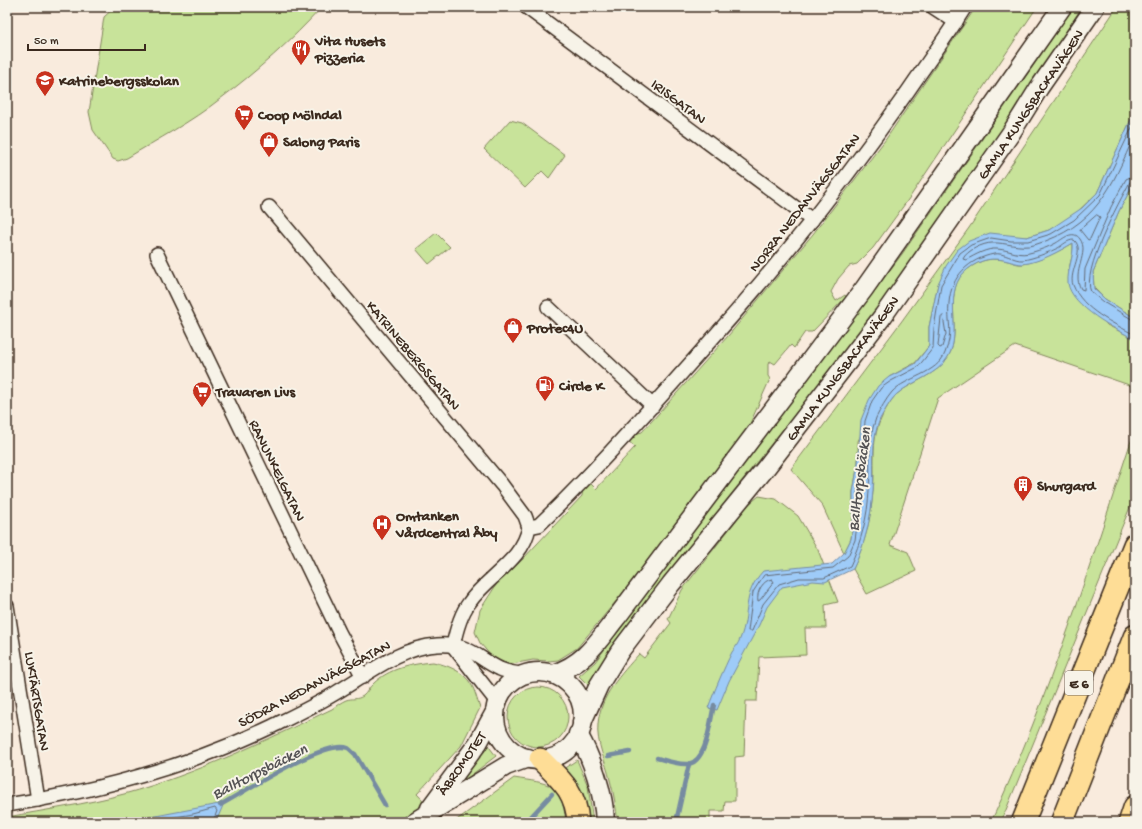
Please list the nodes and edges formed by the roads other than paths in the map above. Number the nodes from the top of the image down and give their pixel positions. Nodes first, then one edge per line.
1 (526, 7) edge
2 (933, 7) edge
3 (965, 7) edge
4 (1062, 7) edge
5 (1095, 7) edge
6 (956, 22) junction
7 (269, 206) dead end
8 (812, 220) junction
9 (157, 254) dead end
10 (548, 307) dead end
11 (653, 406) junction
12 (529, 527) junction
13 (1135, 544) edge
14 (7, 606) edge
15 (1135, 636) edge
16 (452, 646) junction
17 (553, 674) junction
18 (524, 675) junction
19 (363, 677) junction
20 (496, 707) junction
21 (580, 728) junction
22 (534, 758) junction
23 (38, 800) junction
24 (7, 805) edge
25 (1135, 807) edge
26 (420, 818) edge
27 (578, 822) edge
28 (605, 822) edge
29 (1023, 822) edge
30 (1062, 822) edge
31 (1130, 822) edge

1 - 8 street, IRISGATAN
2 - 6 street
3 - 6 street, NORRA NEDANVÄGSGATAN
4 - 17 main road, GAMLA KUNGSBACKAVÄGEN
5 - 21 main road, GAMLA KUNGSBACKAVÄGEN
6 - 8 street, NORRA NEDANVÄGSGATAN
7 - 12 street, KATRINEBERGSGATAN
8 - 11 street, NORRA NEDANVÄGSGATAN
9 - 19 street, RANUNKELGATAN
10 - 11 street
11 - 12 street, NORRA NEDANVÄGSGATAN
12 - 16 street
13 - 29 highway, E 6
14 - 23 street, LUKTÄRTSGATAN
15 - 30 highway, E 6
16 - 18 street, SÖDRA NEDANVÄGSGATAN
16 - 19 street, SÖDRA NEDANVÄGSGATAN
16 - 20 street
17 - 18 main road, ÅBROMOTET
17 - 21 main road
18 - 20 main road, ÅBROMOTET
19 - 23 street, SÖDRA NEDANVÄGSGATAN
20 - 22 main road, ÅBROMOTET
20 - 26 main road, ÅBROMOTET
21 - 22 main road, ÅBROMOTET
21 - 28 main road
22 - 26 main road, ÅBROMOTET
22 - 27 highway
23 - 24 street, SÖDRA NEDANVÄGSGATAN
25 - 31 highway

